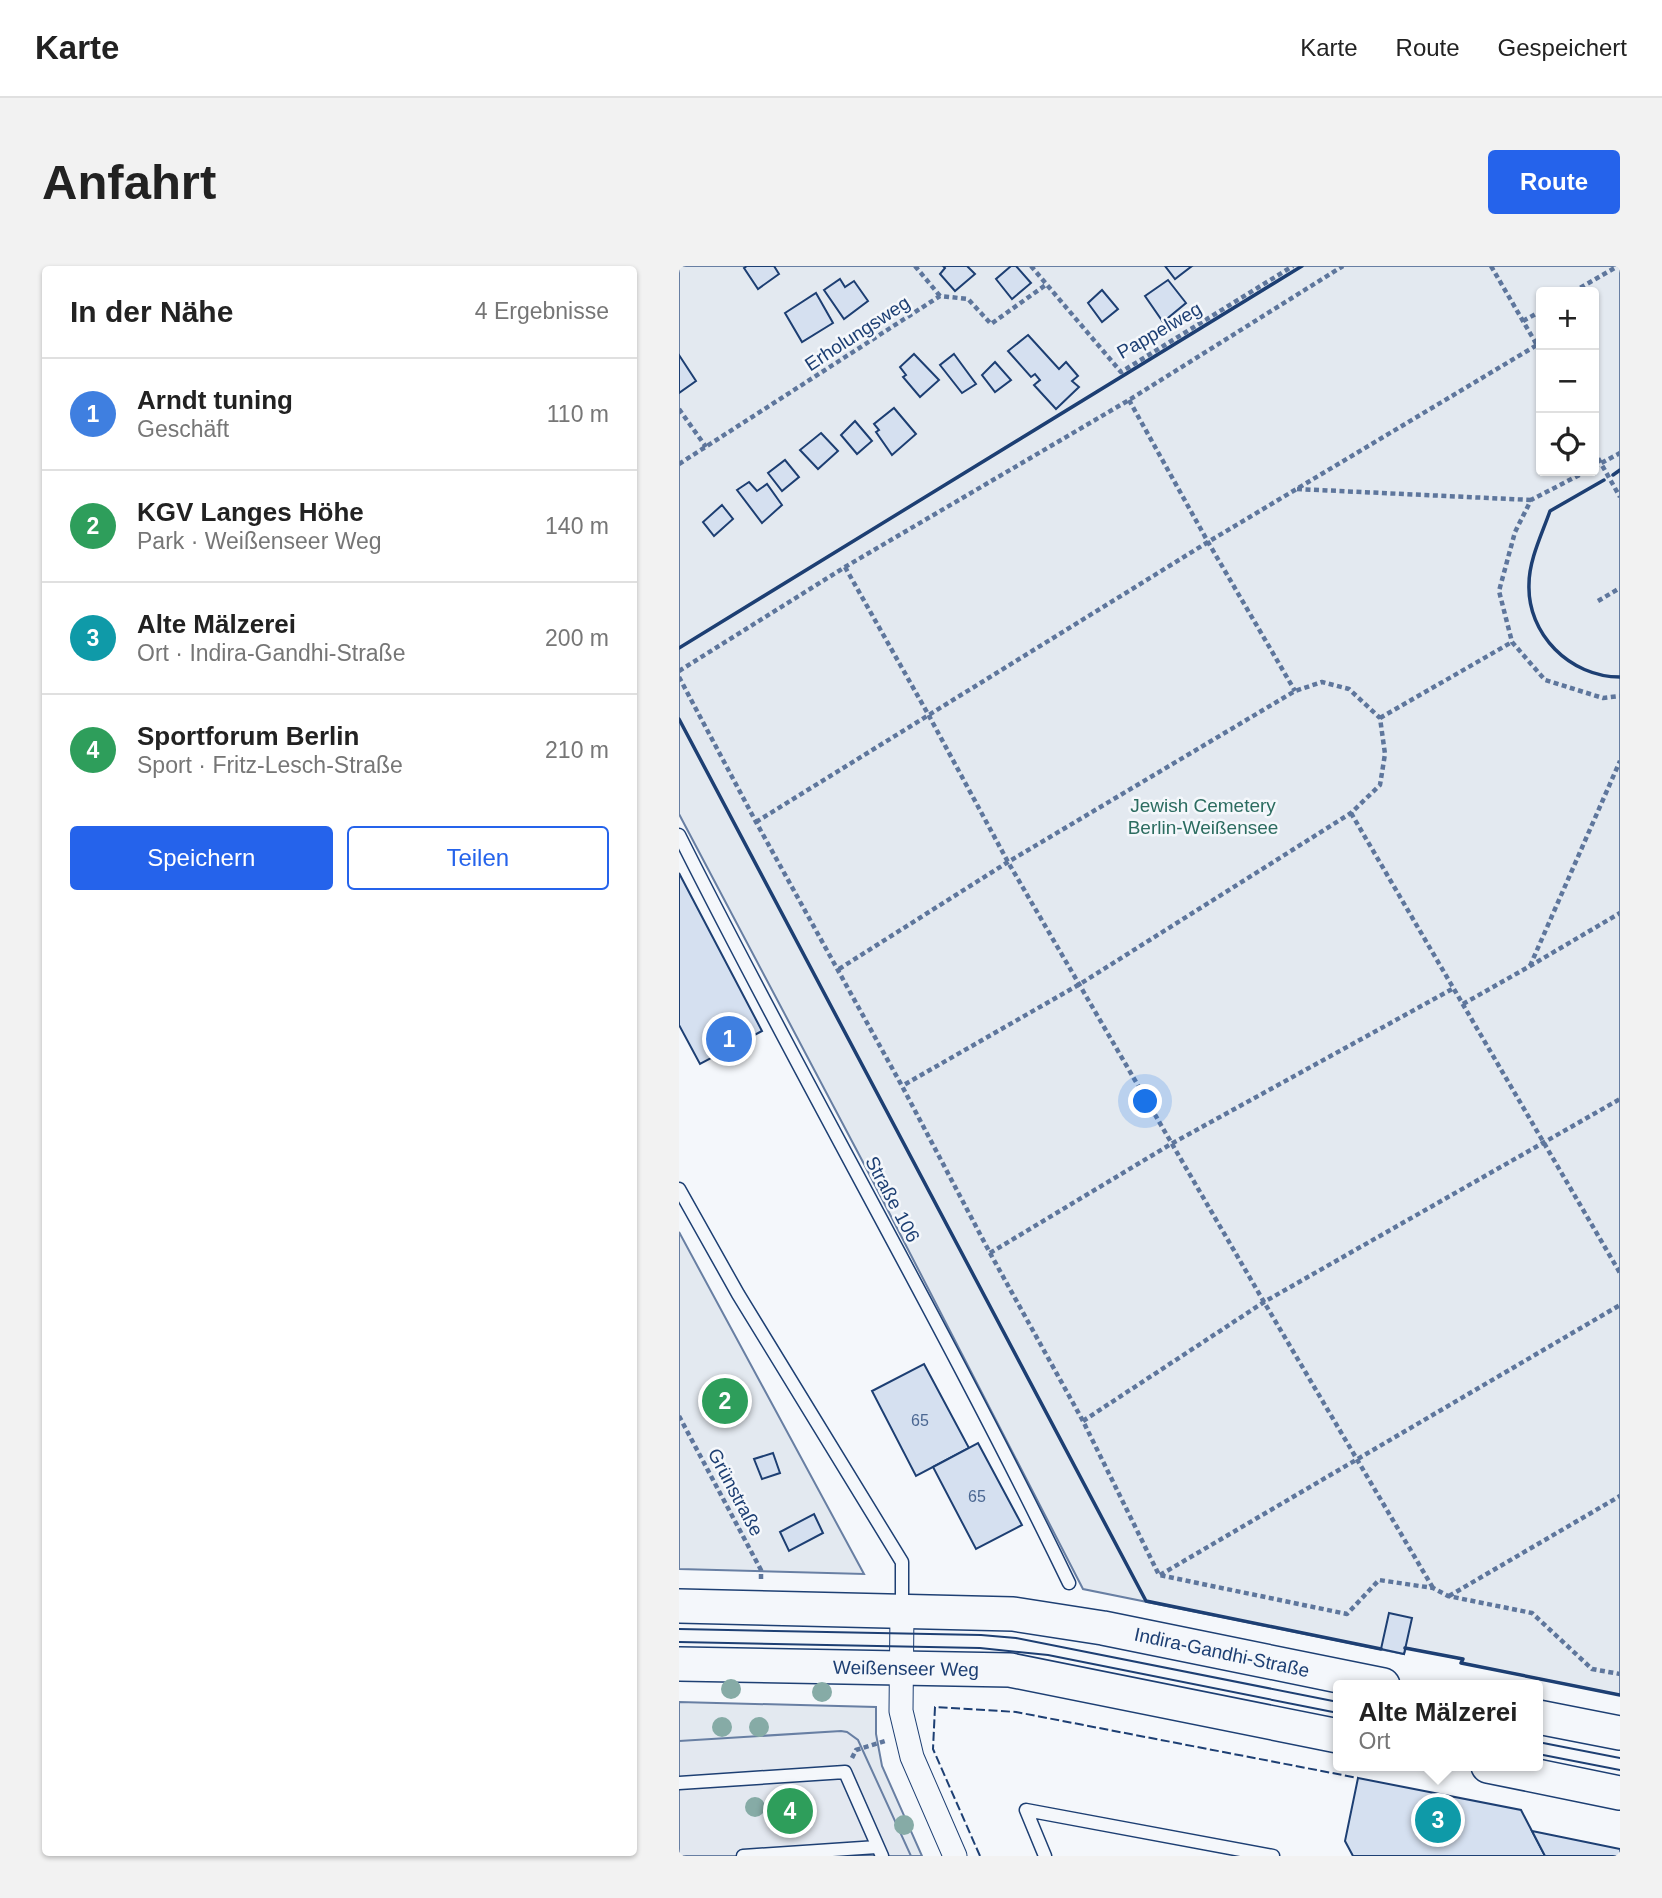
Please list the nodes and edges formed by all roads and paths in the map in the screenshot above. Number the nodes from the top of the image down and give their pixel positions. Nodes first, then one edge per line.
1 (915, 266) edge
2 (1031, 266) edge
3 (1293, 266) edge
4 (1343, 266) edge
5 (1491, 266) edge
6 (1618, 266) edge
7 (1047, 285) junction
8 (1582, 287) edge
9 (940, 296) junction
10 (1536, 314) edge
11 (1523, 321) junction
12 (1536, 343) edge
13 (1536, 346) edge
14 (1129, 400) junction
15 (679, 409) edge
16 (706, 447) junction
17 (1620, 453) edge
18 (1599, 460) edge
19 (679, 464) edge
20 (1601, 464) junction
21 (1577, 476) edge
22 (1297, 489) junction
23 (1620, 497) edge
24 (1531, 500) junction
25 (1208, 542) junction
26 (845, 567) junction
27 (1620, 588) edge
28 (1598, 601) dead end
29 (1512, 642) junction
30 (679, 671) edge
31 (679, 677) edge
32 (1295, 691) junction
33 (1620, 696) edge
34 (928, 714) junction
35 (1380, 718) junction
36 (1620, 761) edge
37 (1351, 813) junction
38 (756, 821) junction
39 (679, 835) edge
40 (1008, 862) junction
41 (1620, 913) edge
42 (1530, 966) junction
43 (839, 969) junction
44 (1080, 984) junction
45 (1454, 988) junction
46 (1463, 1003) junction
47 (902, 1086) junction
48 (1620, 1099) edge
49 (1544, 1143) junction
50 (1171, 1144) junction
51 (679, 1189) edge
52 (990, 1253) junction
53 (1620, 1273) edge
54 (1264, 1302) junction
55 (1620, 1305) edge
56 (679, 1416) edge
57 (1083, 1421) junction
58 (1357, 1460) junction
59 (1620, 1496) edge
60 (1159, 1576) junction
61 (761, 1583) dead end
62 (1069, 1583) dead end
63 (1433, 1588) junction
64 (1448, 1596) junction
65 (679, 1606) edge
66 (902, 1612) junction
67 (679, 1664) edge
68 (901, 1668) junction
69 (1620, 1674) edge
70 (1358, 1680) edge
71 (1543, 1718) edge
72 (1620, 1733) edge
73 (1333, 1734) edge
74 (886, 1741) dead end
75 (1512, 1771) edge
76 (845, 1772) junction
77 (679, 1783) edge
78 (1620, 1793) edge
79 (879, 1851) edge
80 (743, 1856) edge
81 (954, 1856) edge
82 (1045, 1856) edge
83 (1273, 1856) edge

1 - 9 path
2 - 7 path, Pappelweg
3 - 7 path, Pappelweg
4 - 14 path
5 - 11 path
6 - 8 path
7 - 9 path
9 - 16 path, Erholungsweg
10 - 11 path
11 - 12 path
13 - 22 path
14 - 25 path
14 - 26 path
15 - 16 path
16 - 19 path, Erholungsweg
17 - 20 path
18 - 20 path
20 - 23 path
21 - 24 path
22 - 24 path
22 - 25 path
24 - 29 path
25 - 32 path
25 - 34 path
26 - 30 path
26 - 34 path
27 - 28 path
29 - 33 path
29 - 35 path
31 - 38 path
32 - 35 path
32 - 40 path
34 - 38 path
34 - 40 path
35 - 37 path
36 - 42 path
37 - 44 path
37 - 45 path
38 - 43 path
39 - 62 lane, Straße 106
40 - 43 path
40 - 44 path
41 - 42 path
42 - 46 path
43 - 47 path
44 - 47 path
44 - 50 path
45 - 46 path
45 - 50 path
46 - 49 path
47 - 52 path
48 - 49 path
49 - 53 path
49 - 54 path
50 - 52 path
50 - 54 path
51 - 66 lane
52 - 57 path
54 - 57 path
54 - 58 path
55 - 58 path
56 - 61 path, Grünstraße
57 - 60 path
58 - 60 path
58 - 63 path
59 - 64 path
60 - 63 path
63 - 64 path
64 - 69 path
65 - 66 main road
66 - 68 street
66 - 70 main road, Indira-Gandhi-Straße
67 - 68 main road, Weißenseer Weg
68 - 73 main road, Weißenseer Weg
68 - 81 street
71 - 72 main road
74 - 76 path
75 - 78 main road
76 - 77 lane
76 - 79 lane
79 - 80 lane
82 - 83 lane

